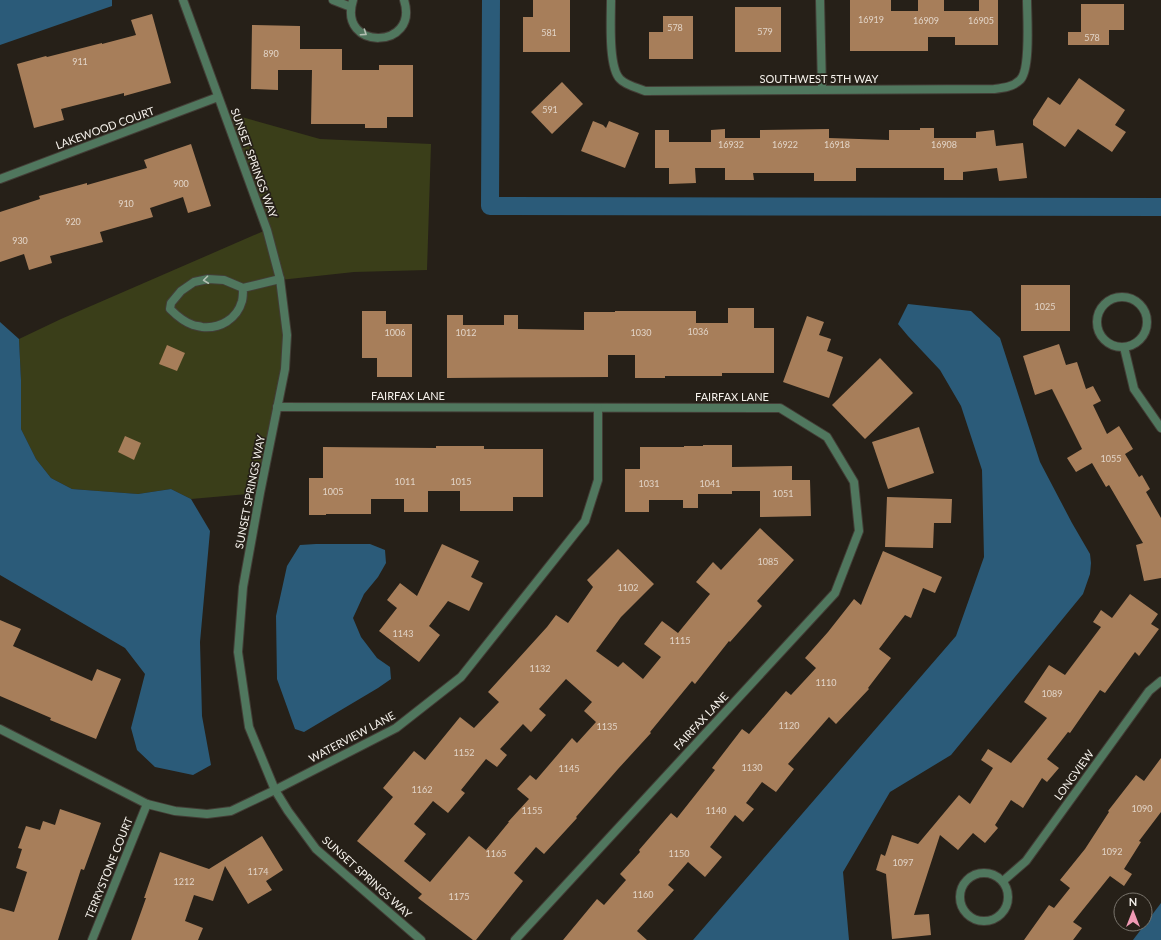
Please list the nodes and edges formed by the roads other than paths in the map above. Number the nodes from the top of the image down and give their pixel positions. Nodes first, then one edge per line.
1 (183, 0) edge
2 (333, 0) edge
3 (404, 0) edge
4 (611, 0) edge
5 (820, 0) edge
6 (1027, 0) edge
7 (352, 3) edge
8 (822, 89) junction
9 (218, 97) junction
10 (0, 179) edge
11 (280, 280) junction
12 (243, 288) junction
13 (1124, 347) junction
14 (277, 407) junction
15 (598, 408) junction
16 (1161, 428) edge
17 (1161, 681) edge
18 (0, 729) edge
19 (275, 790) junction
20 (147, 804) junction
21 (1003, 881) junction
22 (92, 940) edge
23 (421, 940) edge
24 (515, 940) edge

1 - 9 street, SUNSET SPRINGS WAY
2 - 7 street
7 -> 3 street
4 - 8 street, SOUTHWEST 5TH WAY
5 - 8 street
6 - 8 street, SOUTHWEST 5TH WAY
9 - 10 street, LAKEWOOD COURT
9 - 11 street, SUNSET SPRINGS WAY
11 - 12 street
11 - 14 street, SUNSET SPRINGS WAY
12 -> 12 street
13 - 13 street
13 - 16 street
14 - 15 street, FAIRFAX LANE
14 - 19 street, SUNSET SPRINGS WAY
15 - 19 street, WATERVIEW LANE
15 - 24 street, FAIRFAX LANE
17 - 21 street, LONGVIEW
18 - 20 street, WATERVIEW LANE
19 - 20 street, WATERVIEW LANE
19 - 23 street, SUNSET SPRINGS WAY
20 - 22 street, TERRYSTONE COURT
21 - 21 street

